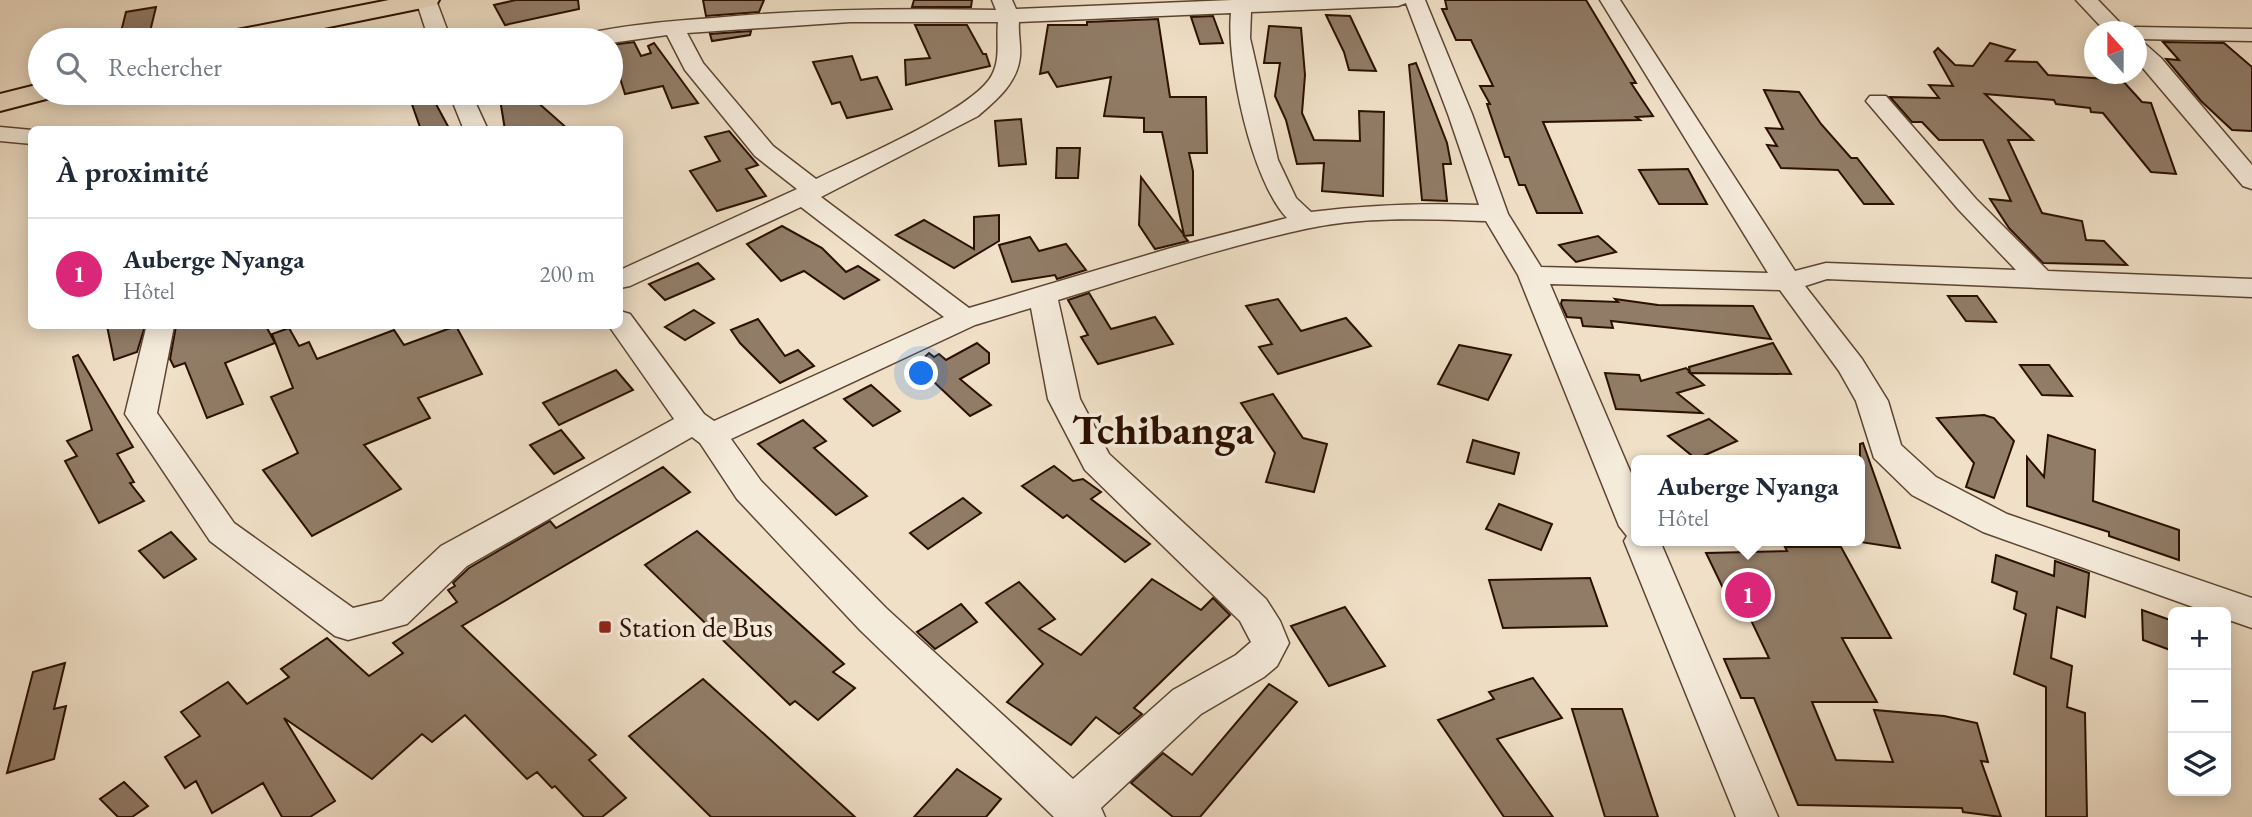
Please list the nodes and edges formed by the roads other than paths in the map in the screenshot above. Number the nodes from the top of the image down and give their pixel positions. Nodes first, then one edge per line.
1 (427, 0) edge
2 (1398, 0) edge
3 (1415, 0) edge
4 (1610, 0) edge
5 (2086, 0) edge
6 (1243, 4) edge
7 (1005, 8) edge
8 (2108, 21) edge
9 (673, 27) junction
10 (287, 28) edge
11 (436, 28) edge
12 (2147, 33) edge
13 (623, 35) edge
14 (2252, 35) edge
15 (2147, 57) edge
16 (28, 95) edge
17 (1878, 101) dead end
18 (0, 103) edge
19 (465, 105) edge
20 (474, 126) edge
21 (0, 134) edge
22 (28, 137) edge
23 (2252, 181) edge
24 (809, 193) junction
25 (1495, 214) junction
26 (1306, 221) junction
27 (1532, 275) junction
28 (623, 279) edge
29 (2040, 279) junction
30 (1788, 282) junction
31 (2252, 288) edge
32 (1043, 296) junction
33 (965, 319) junction
34 (623, 324) edge
35 (161, 329) edge
36 (702, 428) junction
37 (1631, 514) edge
38 (1644, 546) edge
39 (2252, 613) edge
40 (1079, 812) edge
41 (1757, 817) edge

1 - 10 main road
1 - 11 street
2 - 6 street
3 - 25 street
4 - 30 street
5 - 8 street
6 - 7 street
6 - 26 street
7 - 9 street
7 - 24 street
9 - 13 street
9 - 24 street
12 - 14 street
15 - 23 street
16 - 18 main road
17 - 29 street
19 - 20 street
21 - 22 street
24 - 28 street
24 - 33 street
25 - 26 street
25 - 27 street
26 - 32 street
27 - 30 street
27 - 37 street
29 - 30 street
29 - 31 street
30 - 39 street
32 - 33 street
32 - 40 street
33 - 36 street
34 - 36 street
35 - 36 street
36 - 40 street
38 - 41 street

